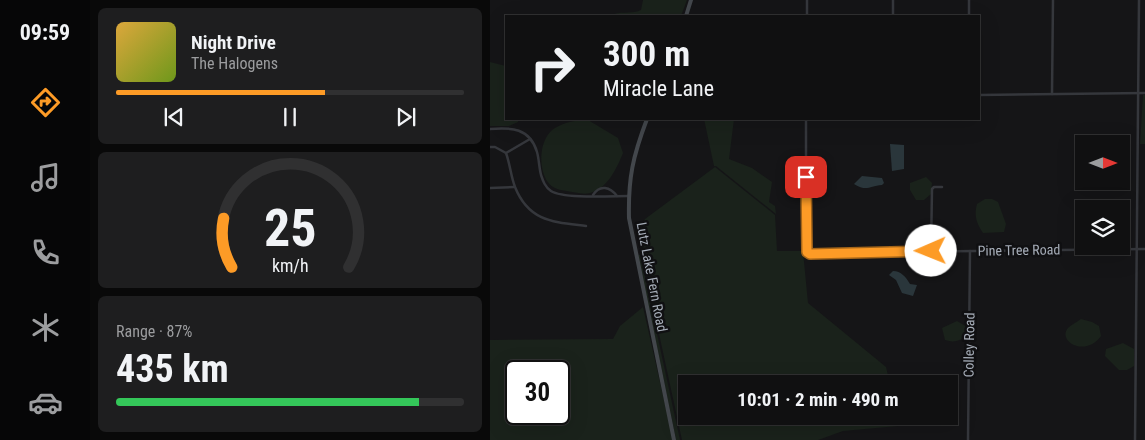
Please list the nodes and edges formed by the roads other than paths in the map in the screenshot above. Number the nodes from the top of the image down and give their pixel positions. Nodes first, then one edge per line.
1 (691, 0) edge
2 (807, 0) edge
3 (893, 0) edge
4 (969, 0) edge
5 (1053, 0) edge
6 (1139, 0) edge
7 (686, 15) edge
8 (807, 15) edge
9 (893, 15) edge
10 (969, 15) edge
11 (1139, 93) junction
12 (1145, 93) edge
13 (1052, 94) junction
14 (980, 95) edge
15 (648, 120) edge
16 (806, 120) edge
17 (490, 129) edge
18 (530, 139) junction
19 (490, 147) edge
20 (506, 153) junction
21 (514, 187) junction
22 (942, 187) dead end
23 (490, 188) edge
24 (594, 195) junction
25 (617, 196) junction
26 (628, 196) junction
27 (586, 226) dead end
28 (1138, 249) junction
29 (1145, 249) edge
30 (931, 251) junction
31 (970, 251) junction
32 (674, 440) edge
33 (968, 440) edge
34 (1135, 440) edge

1 - 7 main road
2 - 8 street
3 - 9 street
4 - 10 street
5 - 13 street
6 - 11 street
11 - 12 street
11 - 13 street
11 - 28 street
13 - 14 street
15 - 26 main road, Lutz Lake Fern Road
16 - 30 street, Pine Tree Road
17 - 18 street
18 - 20 street
18 - 24 street
19 - 20 street
20 - 21 street
21 - 23 street
21 - 27 street
22 - 30 street
24 - 25 street
24 - 25 street
25 - 26 street
26 - 32 main road, Lutz Lake Fern Road
28 - 29 street, Pine Tree Road
28 - 31 street, Pine Tree Road
28 - 34 street
30 - 31 street, Pine Tree Road
31 - 33 street, Colley Road

